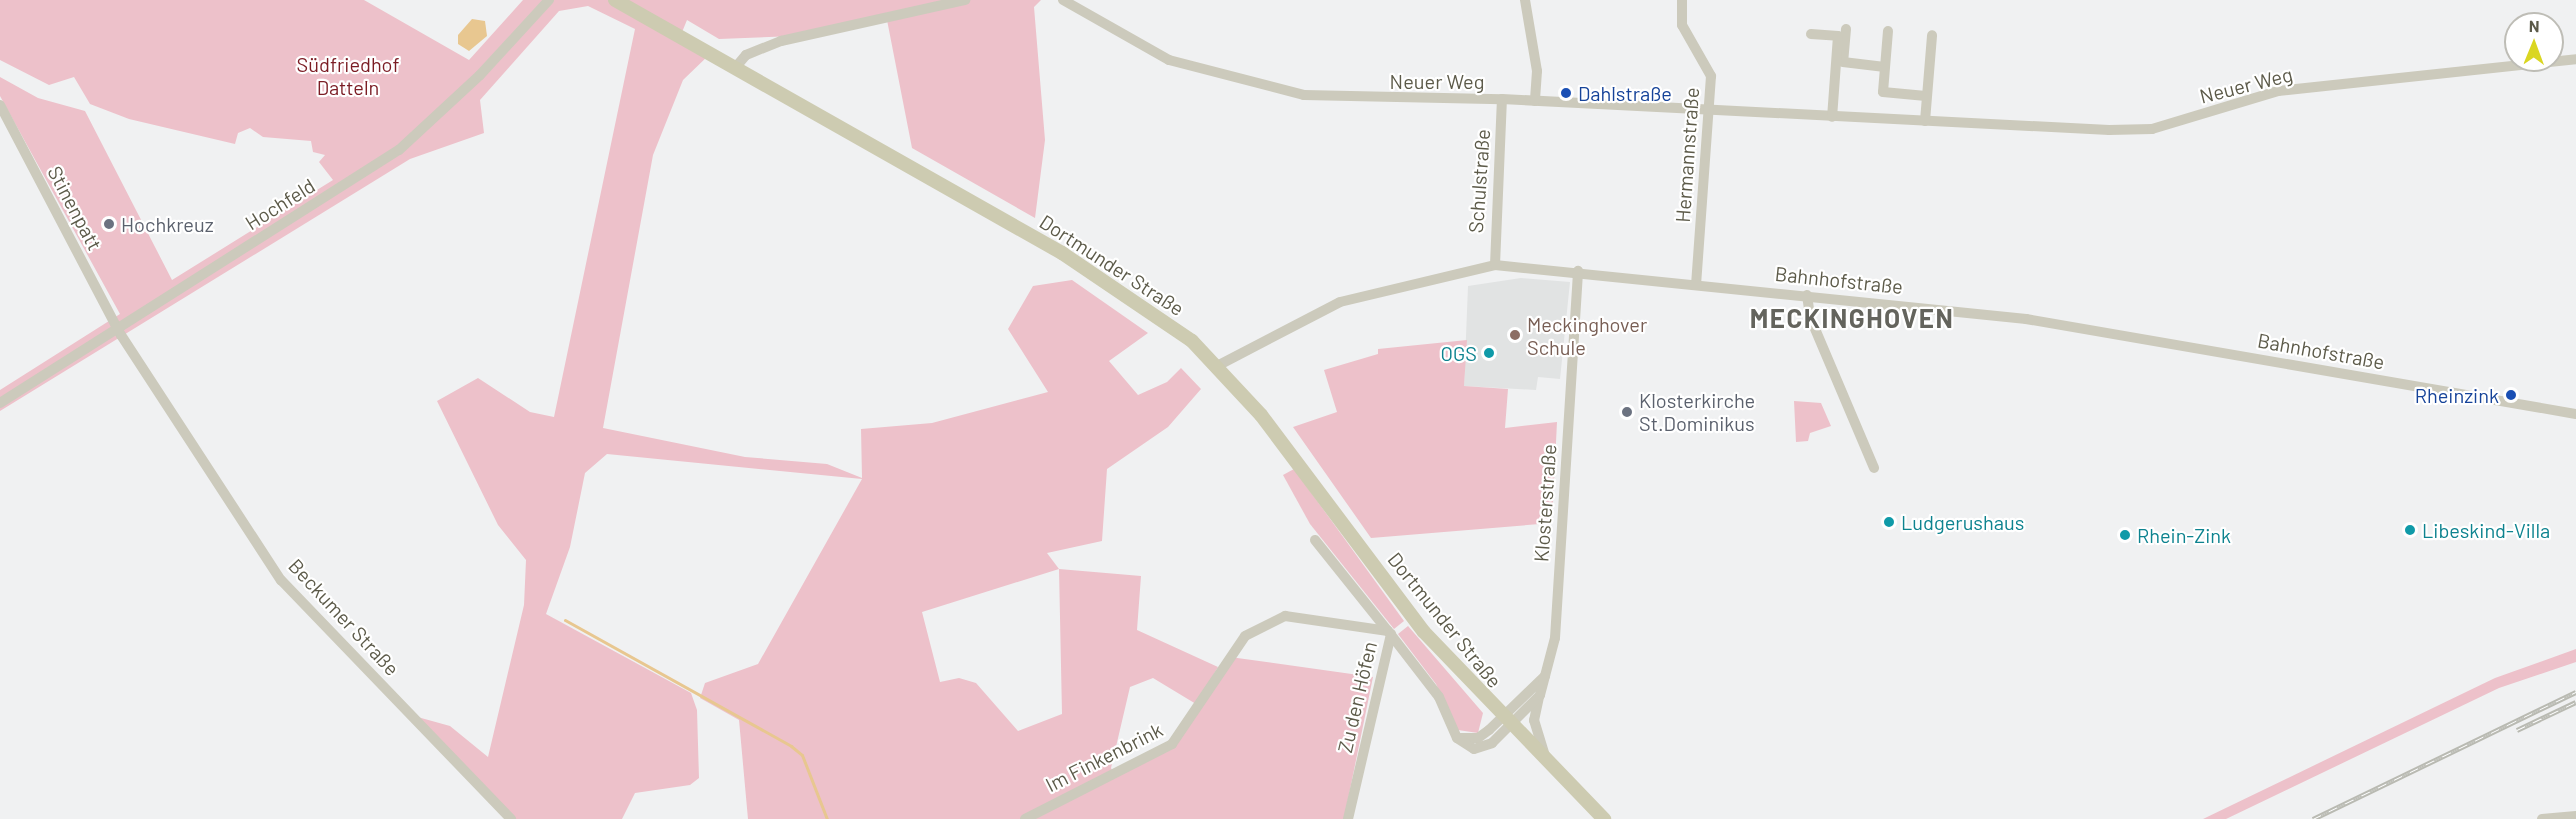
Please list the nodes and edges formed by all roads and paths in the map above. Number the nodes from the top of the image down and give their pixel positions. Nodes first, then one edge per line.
1 (549, 0) edge
2 (615, 0) edge
3 (964, 0) edge
4 (1063, 0) edge
5 (1525, 0) edge
6 (1682, 0) edge
7 (1078, 2) edge
8 (1846, 29) dead end
9 (1888, 31) dead end
10 (1811, 34) dead end
11 (1932, 35) dead end
12 (2576, 59) edge
13 (1839, 62) junction
14 (1885, 67) junction
15 (735, 68) junction
16 (1926, 96) junction
17 (1502, 99) junction
18 (1535, 101) junction
19 (0, 105) edge
20 (1707, 110) junction
21 (1832, 117) junction
22 (1924, 121) junction
23 (1495, 265) junction
24 (1578, 271) junction
25 (1696, 284) junction
26 (1807, 295) junction
27 (117, 328) junction
28 (1219, 365) junction
29 (0, 403) edge
30 (2576, 414) edge
31 (1874, 468) dead end
32 (1315, 540) dead end
33 (1389, 632) junction
34 (1545, 676) junction
35 (1540, 695) junction
36 (1505, 722) junction
37 (1547, 760) junction
38 (2576, 816) edge
39 (512, 819) edge
40 (1025, 819) edge
41 (1348, 819) edge
42 (1604, 819) edge
43 (2542, 819) edge

1 - 27 street, Hochfeld
2 - 15 main road, Dortmunder Straße
3 - 15 street
4 - 7 street, Neuer Weg
5 - 18 street
6 - 20 street, Hermannstraße
7 - 17 street, Neuer Weg
8 - 13 street
9 - 14 street
10 - 13 street
11 - 16 street
12 - 22 street, Neuer Weg
13 - 14 street
13 - 21 street
14 - 16 street
15 - 28 main road, Dortmunder Straße
16 - 22 street
17 - 18 street, Neuer Weg
17 - 23 street, Schulstraße
18 - 20 street, Neuer Weg
19 - 27 street, Stinenpatt
20 - 21 street, Neuer Weg
20 - 25 street, Hermannstraße
21 - 22 street, Neuer Weg
23 - 24 street, Bahnhofstraße
23 - 28 street, Bahnhofstraße
24 - 25 street, Bahnhofstraße
24 - 34 street, Klosterstraße
25 - 26 street, Bahnhofstraße
26 - 30 street, Bahnhofstraße
26 - 31 street
27 - 29 street, Hochfeld
27 - 39 street, Beckumer Straße
28 - 36 main road, Dortmunder Straße
32 - 33 street
33 - 36 street, Zu den Höfen
33 - 40 street, Im Finkenbrink
33 - 41 street, Zu den Höfen
34 - 35 street, Klosterstraße
34 - 36 street
35 - 36 street
35 - 37 street, Klosterstraße
36 - 37 main road, Dortmunder Straße
37 - 42 main road, Dortmunder Straße
38 - 43 street

